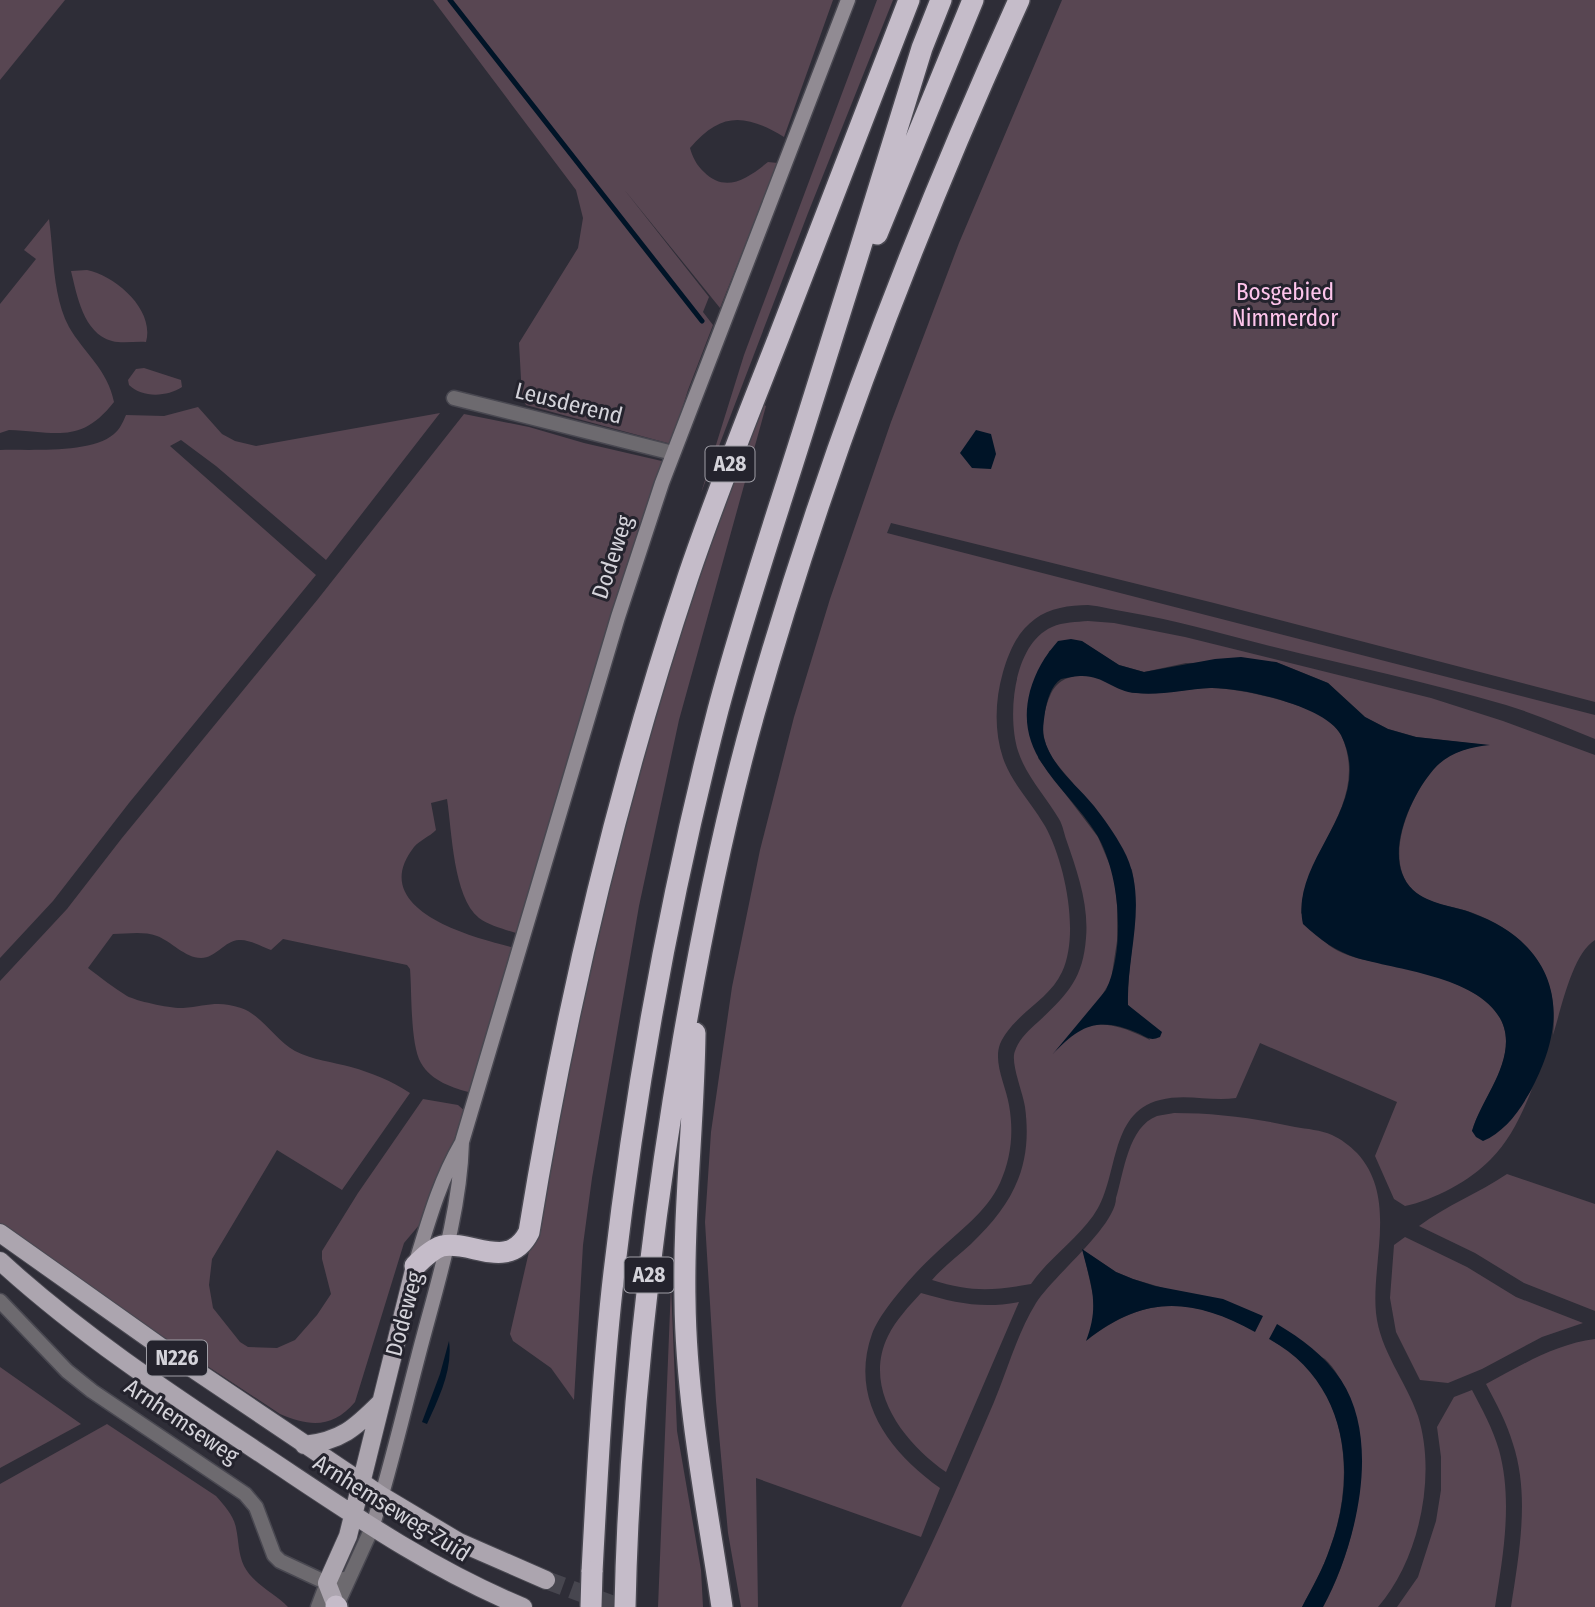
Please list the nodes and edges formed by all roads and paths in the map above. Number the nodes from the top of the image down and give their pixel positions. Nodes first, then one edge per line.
1 (848, 0) edge
2 (909, 0) edge
3 (941, 0) edge
4 (974, 0) edge
5 (1019, 0) edge
6 (454, 398) dead end
7 (809, 412) junction
8 (673, 453) junction
9 (695, 968) junction
10 (462, 1142) junction
11 (0, 1233) edge
12 (447, 1247) junction
13 (0, 1261) edge
14 (415, 1266) junction
15 (0, 1301) edge
16 (380, 1403) junction
17 (241, 1441) joint
18 (304, 1445) junction
19 (361, 1482) junction
20 (382, 1496) junction
21 (353, 1516) junction
22 (372, 1528) junction
23 (348, 1578) junction
24 (546, 1580) tunnel mouth
25 (327, 1583) junction
26 (318, 1607) edge
27 (336, 1607) edge
28 (523, 1607) edge
29 (591, 1607) edge
30 (625, 1607) edge
31 (722, 1607) edge

1 - 8 street, Dodeweg
2 - 12 highway, A28
3 - 7 highway, A28
4 - 7 highway, A28
5 - 9 highway, A28
6 - 8 street, Leusderend
7 - 29 highway, A28, bridge
8 - 10 street, Dodeweg
9 - 30 highway, A28
9 - 31 highway, A28
10 - 12 street, Dodeweg
10 - 14 street, Dodeweg
11 - 18 main road, Arnhemseweg-Zuid / N226
12 - 14 highway
12 - 20 street, Dodeweg
13 - 17 main road, Arnhemseweg / N226
14 - 16 main road, Dodeweg
15 - 25 street, Arnhemseweg
16 - 18 main road
16 - 19 main road, Dodeweg
17 - 21 main road, Arnhemseweg-Zuid / N226
18 - 19 main road, Arnhemseweg-Zuid / N226
19 - 20 main road, Arnhemseweg-Zuid / N226
19 - 21 main road, Dodeweg
20 - 22 street, Dodeweg
20 - 24 main road, Arnhemseweg-Zuid / N226
21 - 22 main road, Arnhemseweg-Zuid / N226
21 - 25 main road, Dodeweg
22 - 23 street
22 - 28 main road, Arnhemseweg-Zuid / N226
23 - 25 street
23 - 27 street
25 - 26 street
25 - 27 main road

